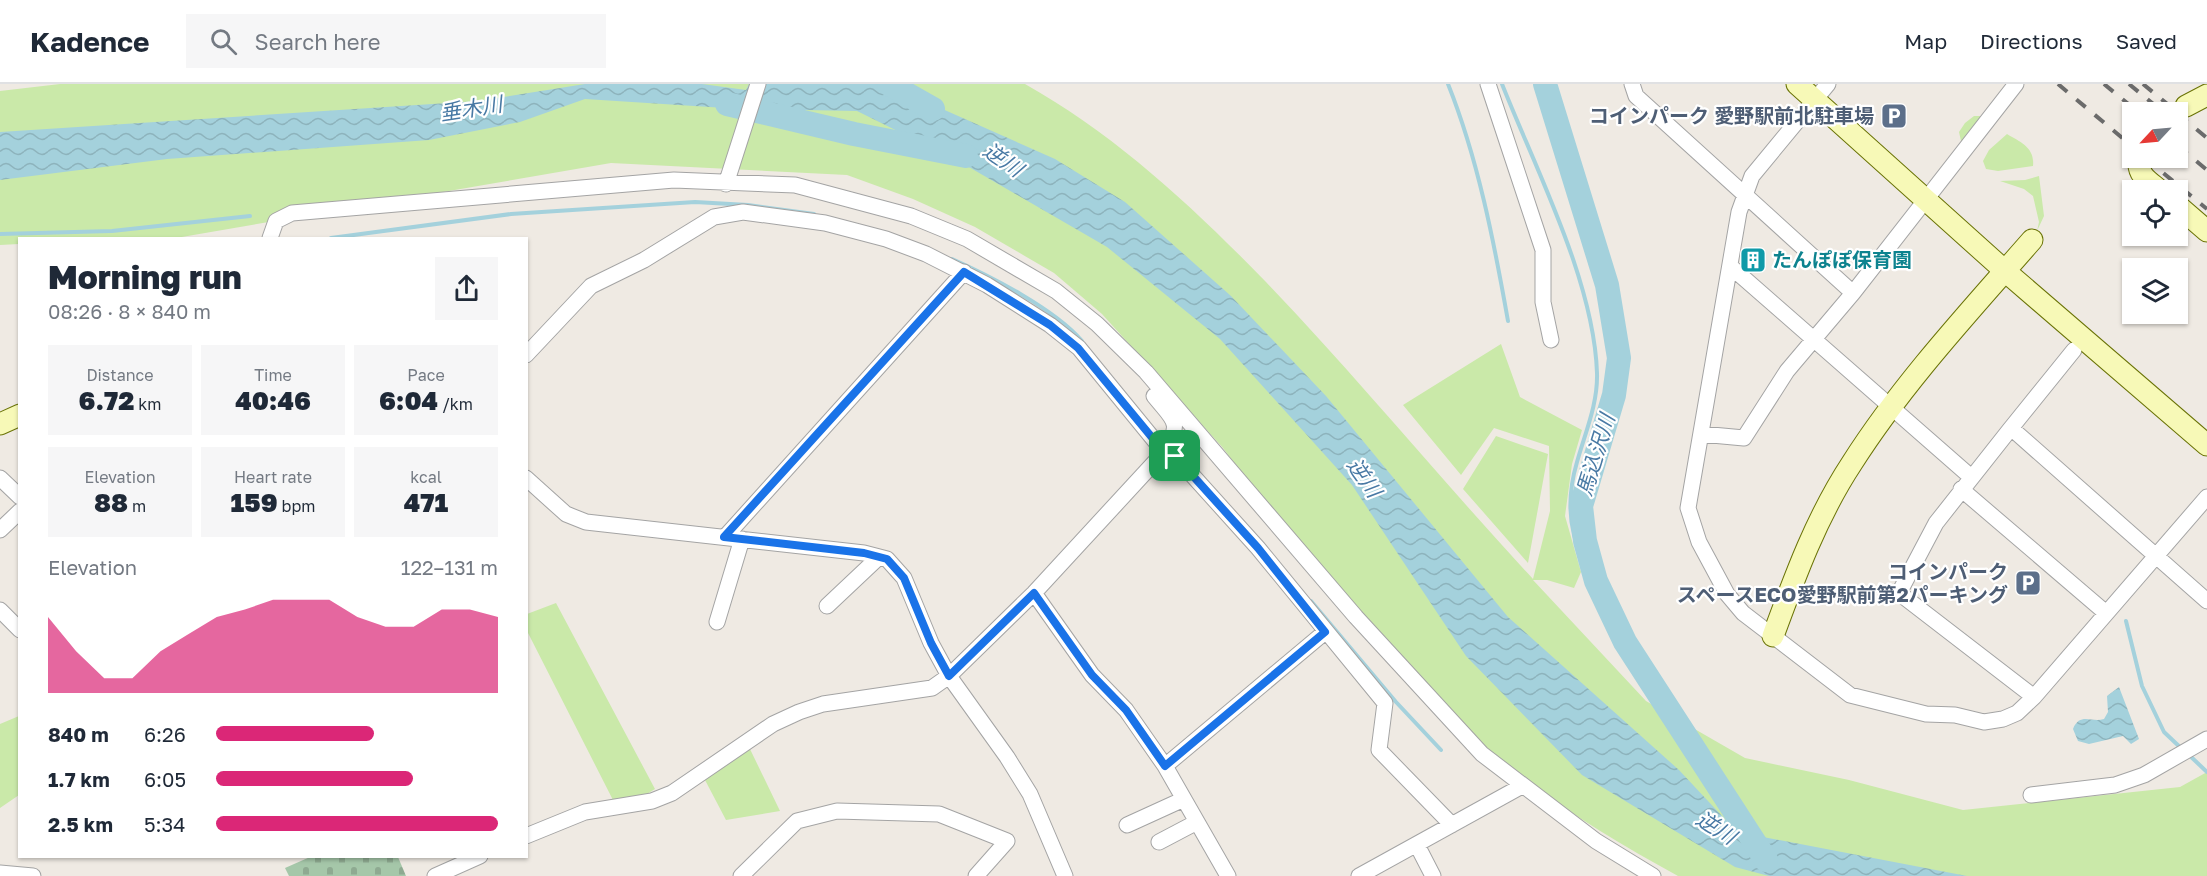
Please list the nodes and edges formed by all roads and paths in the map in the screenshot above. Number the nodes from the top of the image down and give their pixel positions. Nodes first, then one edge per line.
1 (758, 84) edge
2 (1488, 84) edge
3 (1632, 84) edge
4 (1797, 84) edge
5 (2016, 84) edge
6 (1821, 92) edge
7 (2207, 95) edge
8 (2188, 105) edge
9 (2138, 168) edge
10 (727, 180) junction
11 (2147, 180) edge
12 (1746, 193) junction
13 (2188, 215) edge
14 (2207, 231) edge
15 (270, 237) edge
16 (2032, 240) dead end
17 (1730, 266) junction
18 (2005, 271) junction
19 (964, 272) junction
20 (1853, 293) junction
21 (1108, 335) junction
22 (1551, 340) dead end
23 (1813, 340) junction
24 (2073, 350) dead end
25 (528, 353) edge
26 (1890, 409) junction
27 (18, 416) edge
28 (0, 424) edge
29 (2011, 428) junction
30 (1701, 434) junction
31 (2207, 445) edge
32 (1164, 452) junction
33 (1971, 477) junction
34 (0, 478) edge
35 (528, 480) edge
36 (1961, 489) junction
37 (18, 495) edge
38 (2207, 497) edge
39 (18, 513) edge
40 (0, 530) edge
41 (724, 537) junction
42 (742, 539) junction
43 (2157, 555) junction
44 (879, 557) junction
45 (1034, 593) junction
46 (2207, 601) edge
47 (827, 606) dead end
48 (0, 610) edge
49 (2106, 613) junction
50 (717, 622) dead end
51 (18, 628) edge
52 (1325, 632) junction
53 (1773, 636) junction
54 (949, 676) junction
55 (2034, 697) junction
56 (2207, 739) edge
57 (1165, 766) junction
58 (1522, 786) junction
59 (2031, 795) dead end
60 (1184, 799) junction
61 (1197, 822) junction
62 (1127, 825) dead end
63 (1452, 825) junction
64 (528, 835) edge
65 (1159, 842) dead end
66 (1416, 844) junction
67 (476, 858) edge
68 (0, 873) edge
69 (33, 876) edge
70 (435, 876) edge
71 (741, 876) edge
72 (976, 876) edge
73 (1065, 876) edge
74 (1228, 876) edge
75 (1359, 876) edge
76 (1433, 876) edge
77 (1653, 876) edge

1 - 10 street
2 - 22 street
3 - 12 street
4 - 6 street
5 - 20 street
6 - 12 street
6 - 18 street
7 - 8 street
9 - 11 street
10 - 15 street
10 - 21 street
12 - 17 street
12 - 20 street
13 - 14 street
16 - 18 street
17 - 23 street
17 - 30 street
18 - 26 street
18 - 31 street
19 - 25 street
19 - 32 street
19 - 41 street
20 - 23 street
21 - 32 street
21 - 58 street
23 - 26 street
23 - 30 street
24 - 29 street
26 - 33 street
26 - 53 street
27 - 28 street
29 - 33 street
29 - 43 street
30 - 53 street
32 - 45 street
32 - 52 street
33 - 36 street
34 - 37 street
35 - 41 street
36 - 49 street
36 - 55 street
38 - 43 street
39 - 40 street
41 - 42 street
42 - 44 street
42 - 50 street
43 - 46 street
43 - 49 street
44 - 47 street
44 - 54 street
45 - 54 street
45 - 57 street
48 - 51 street
49 - 55 street
52 - 57 street
52 - 63 street
53 - 55 street
54 - 64 street
54 - 73 street
56 - 59 street
57 - 60 street
58 - 63 street
58 - 77 street
60 - 61 street
60 - 62 street
61 - 65 street
61 - 74 street
63 - 66 street
66 - 75 street
66 - 76 street
67 - 70 street
68 - 69 street
71 - 72 street

